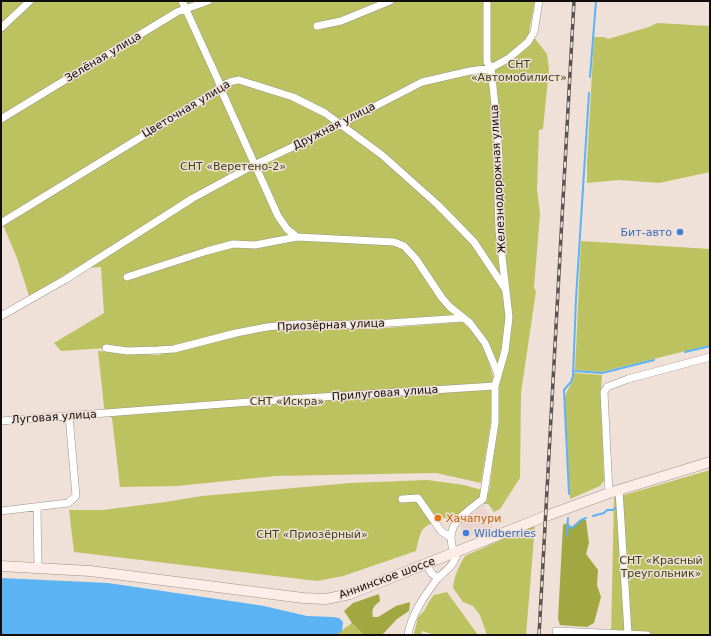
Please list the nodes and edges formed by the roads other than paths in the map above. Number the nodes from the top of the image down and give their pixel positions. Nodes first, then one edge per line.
1 (30, 1) edge
2 (182, 1) edge
3 (208, 1) edge
4 (390, 1) edge
5 (487, 1) edge
6 (539, 1) edge
7 (186, 10) junction
8 (317, 26) dead end
9 (1, 28) edge
10 (491, 68) junction
11 (220, 86) junction
12 (1, 119) edge
13 (341, 124) junction
14 (254, 165) junction
15 (2, 223) edge
16 (297, 237) junction
17 (127, 277) dead end
18 (506, 290) junction
19 (1, 316) edge
20 (463, 318) junction
21 (106, 348) dead end
22 (710, 357) edge
23 (498, 374) junction
24 (495, 386) junction
25 (107, 414) joint
26 (69, 416) junction
27 (1, 421) edge
28 (710, 462) edge
29 (614, 492) junction
30 (402, 499) dead end
31 (37, 507) junction
32 (1, 511) edge
33 (450, 537) junction
34 (456, 552) junction
35 (427, 564) junction
36 (1, 566) edge
37 (38, 568) junction
38 (438, 578) junction
39 (556, 630) dead end
40 (628, 633) junction
41 (408, 635) edge
42 (647, 635) edge

1 - 9 street
2 - 7 street
3 - 7 street, Зелёная улица
4 - 8 street
5 - 10 street, Железнодорожная улица
6 - 10 street
7 - 11 street
7 - 12 street, Зелёная улица
10 - 13 street, Дружная улица
10 - 18 street, Железнодорожная улица
11 - 13 street, Цветочная улица
11 - 14 street
11 - 15 street, Цветочная улица
13 - 14 street, Дружная улица
13 - 18 street, Цветочная улица
14 - 16 street
14 - 19 street, Дружная улица
16 - 17 street
16 - 20 street
18 - 23 street, Железнодорожная улица
20 - 21 street, Приозёрная улица
20 - 23 street
22 - 29 street
23 - 24 street, Железнодорожная улица
24 - 25 street, Прилуговая улица
24 - 33 street, Железнодорожная улица
25 - 26 street, Луговая улица
26 - 27 street, Луговая улица
26 - 31 street
28 - 29 main road, Аннинское шоссе
29 - 34 main road, Аннинское шоссе
29 - 40 street
30 - 33 street
31 - 32 street
31 - 37 street
33 - 34 street
34 - 35 main road, Аннинское шоссе
34 - 38 street
35 - 37 main road, Аннинское шоссе
35 - 38 street
36 - 37 main road, Аннинское шоссе
38 - 41 street
39 - 40 street
40 - 42 street

